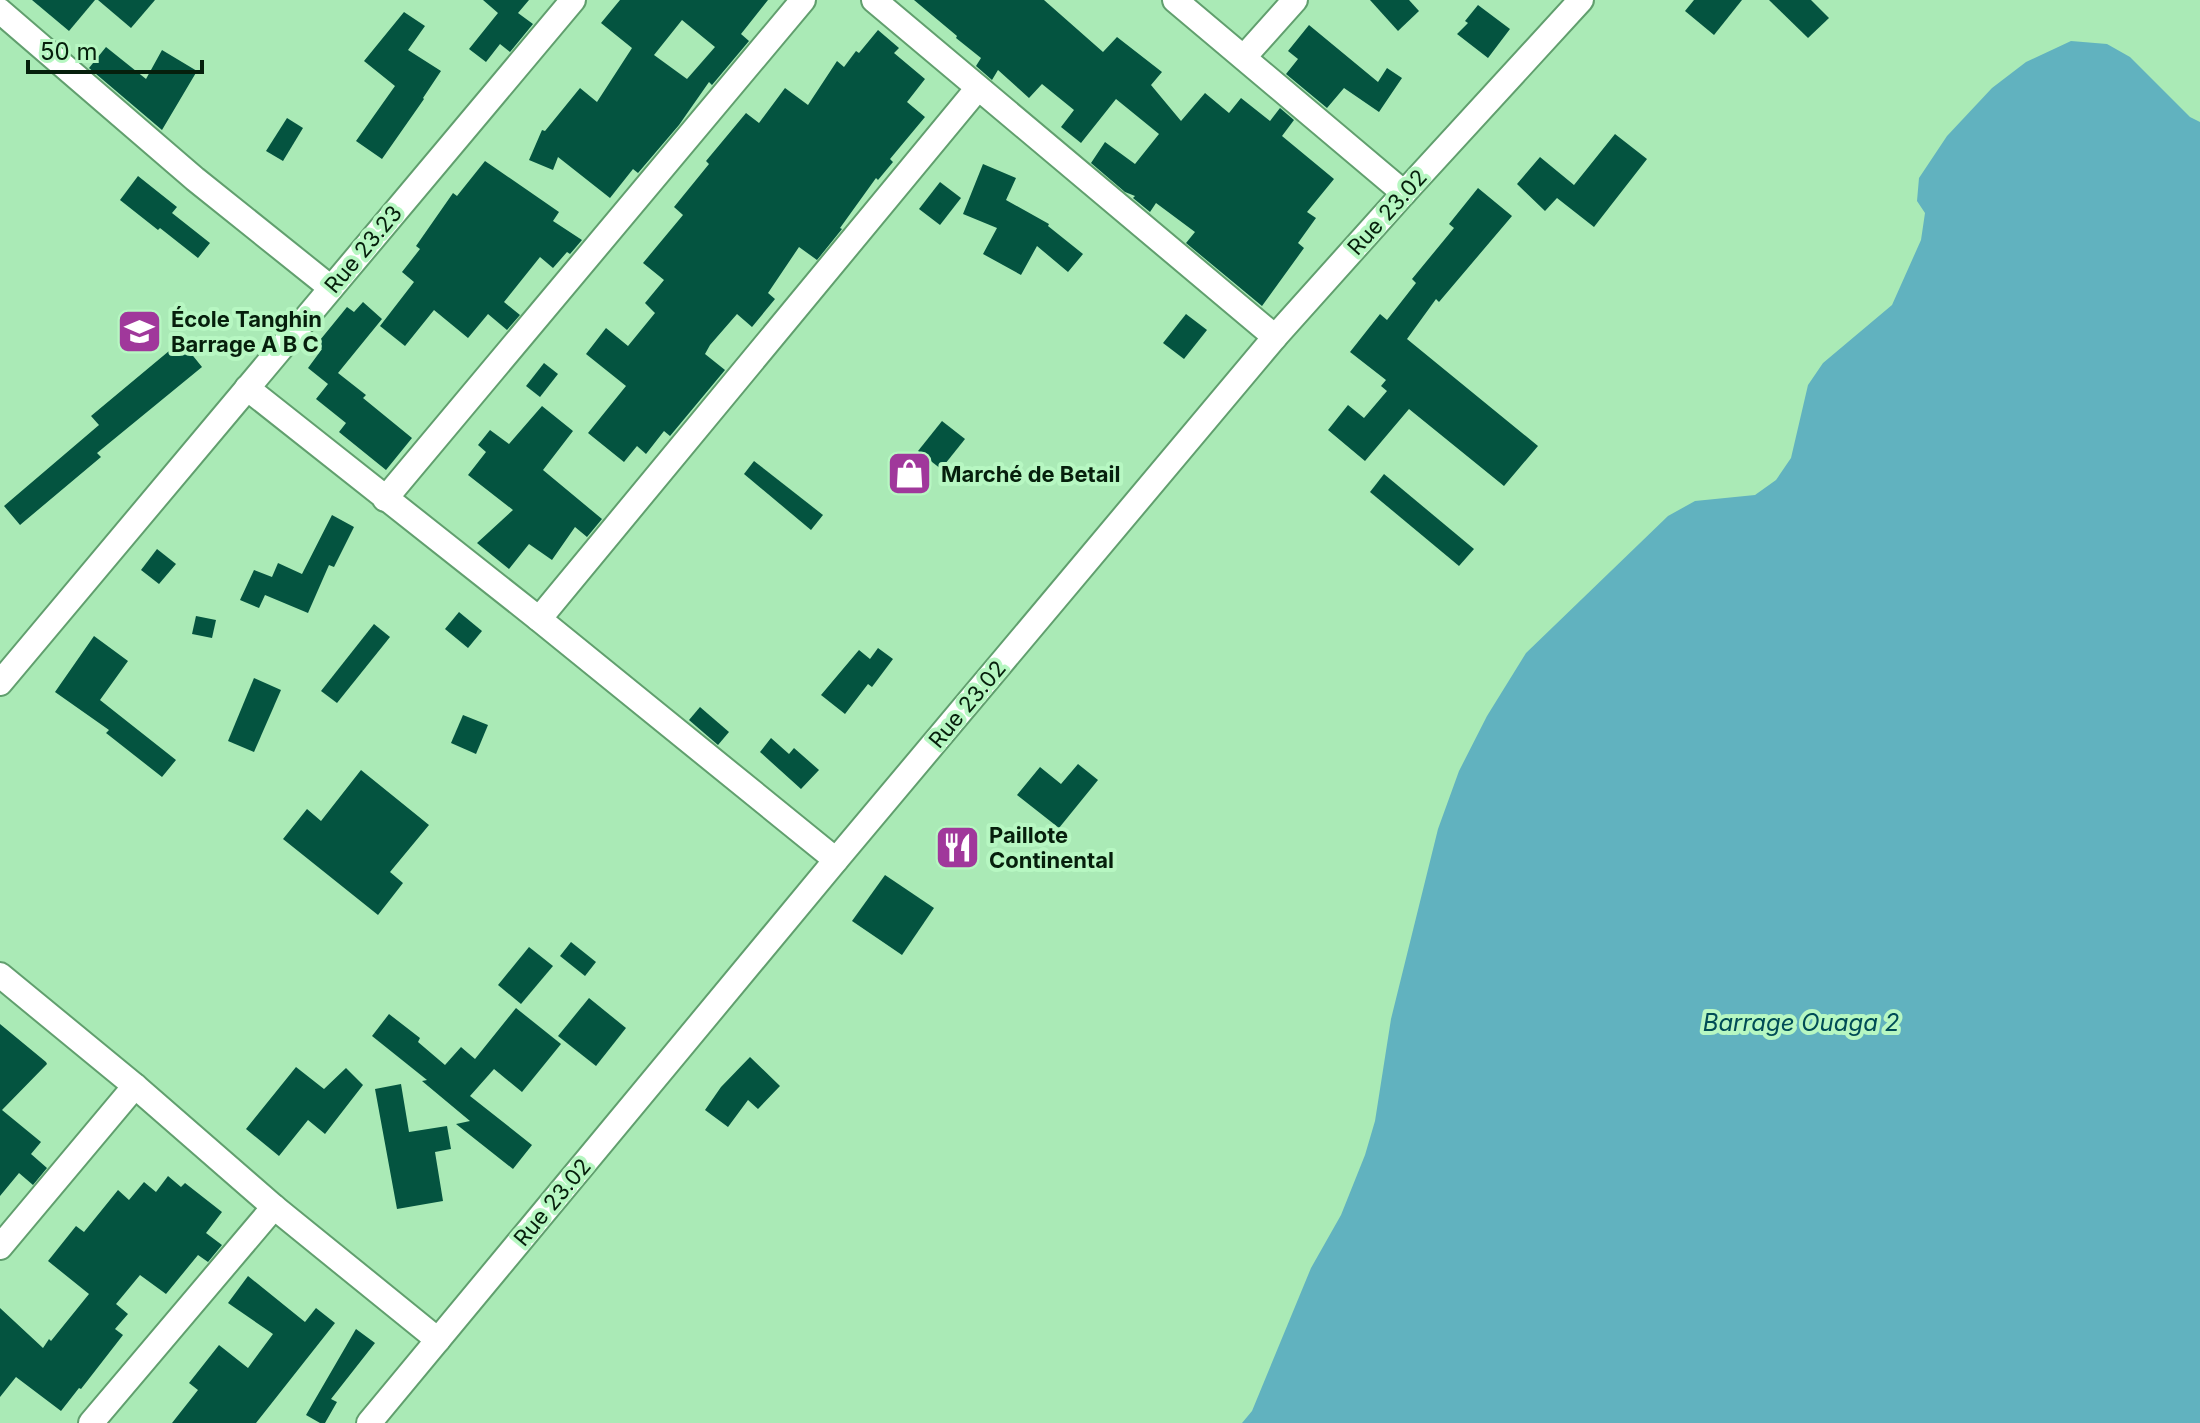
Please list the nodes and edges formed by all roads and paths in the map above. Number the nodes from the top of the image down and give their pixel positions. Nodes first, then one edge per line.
1 (573, 0) edge
2 (803, 0) edge
3 (874, 0) edge
4 (1175, 0) edge
5 (1295, 0) edge
6 (1581, 0) edge
7 (0, 11) edge
8 (1244, 57) junction
9 (978, 88) junction
10 (1404, 193) junction
11 (331, 288) junction
12 (1275, 337) junction
13 (247, 388) junction
14 (385, 499) junction
15 (539, 619) junction
16 (0, 683) edge
17 (836, 860) junction
18 (0, 975) edge
19 (135, 1086) junction
20 (274, 1207) junction
21 (0, 1247) edge
22 (438, 1340) junction
23 (91, 1423) edge
24 (369, 1423) edge

1 - 11 street, Rue 23.23
2 - 14 street
3 - 9 street
4 - 8 street
5 - 8 street
6 - 10 street, Rue 23.02
7 - 11 street
8 - 10 street
9 - 12 street
9 - 15 street
10 - 12 street, Rue 23.02
11 - 13 street, Rue 23.23
12 - 17 street, Rue 23.02
13 - 14 street
13 - 16 street, Rue 23.23
14 - 15 street
15 - 17 street
17 - 22 street, Rue 23.02
18 - 19 street
19 - 20 street
19 - 21 street
20 - 22 street
20 - 23 street
22 - 24 street, Rue 23.02

